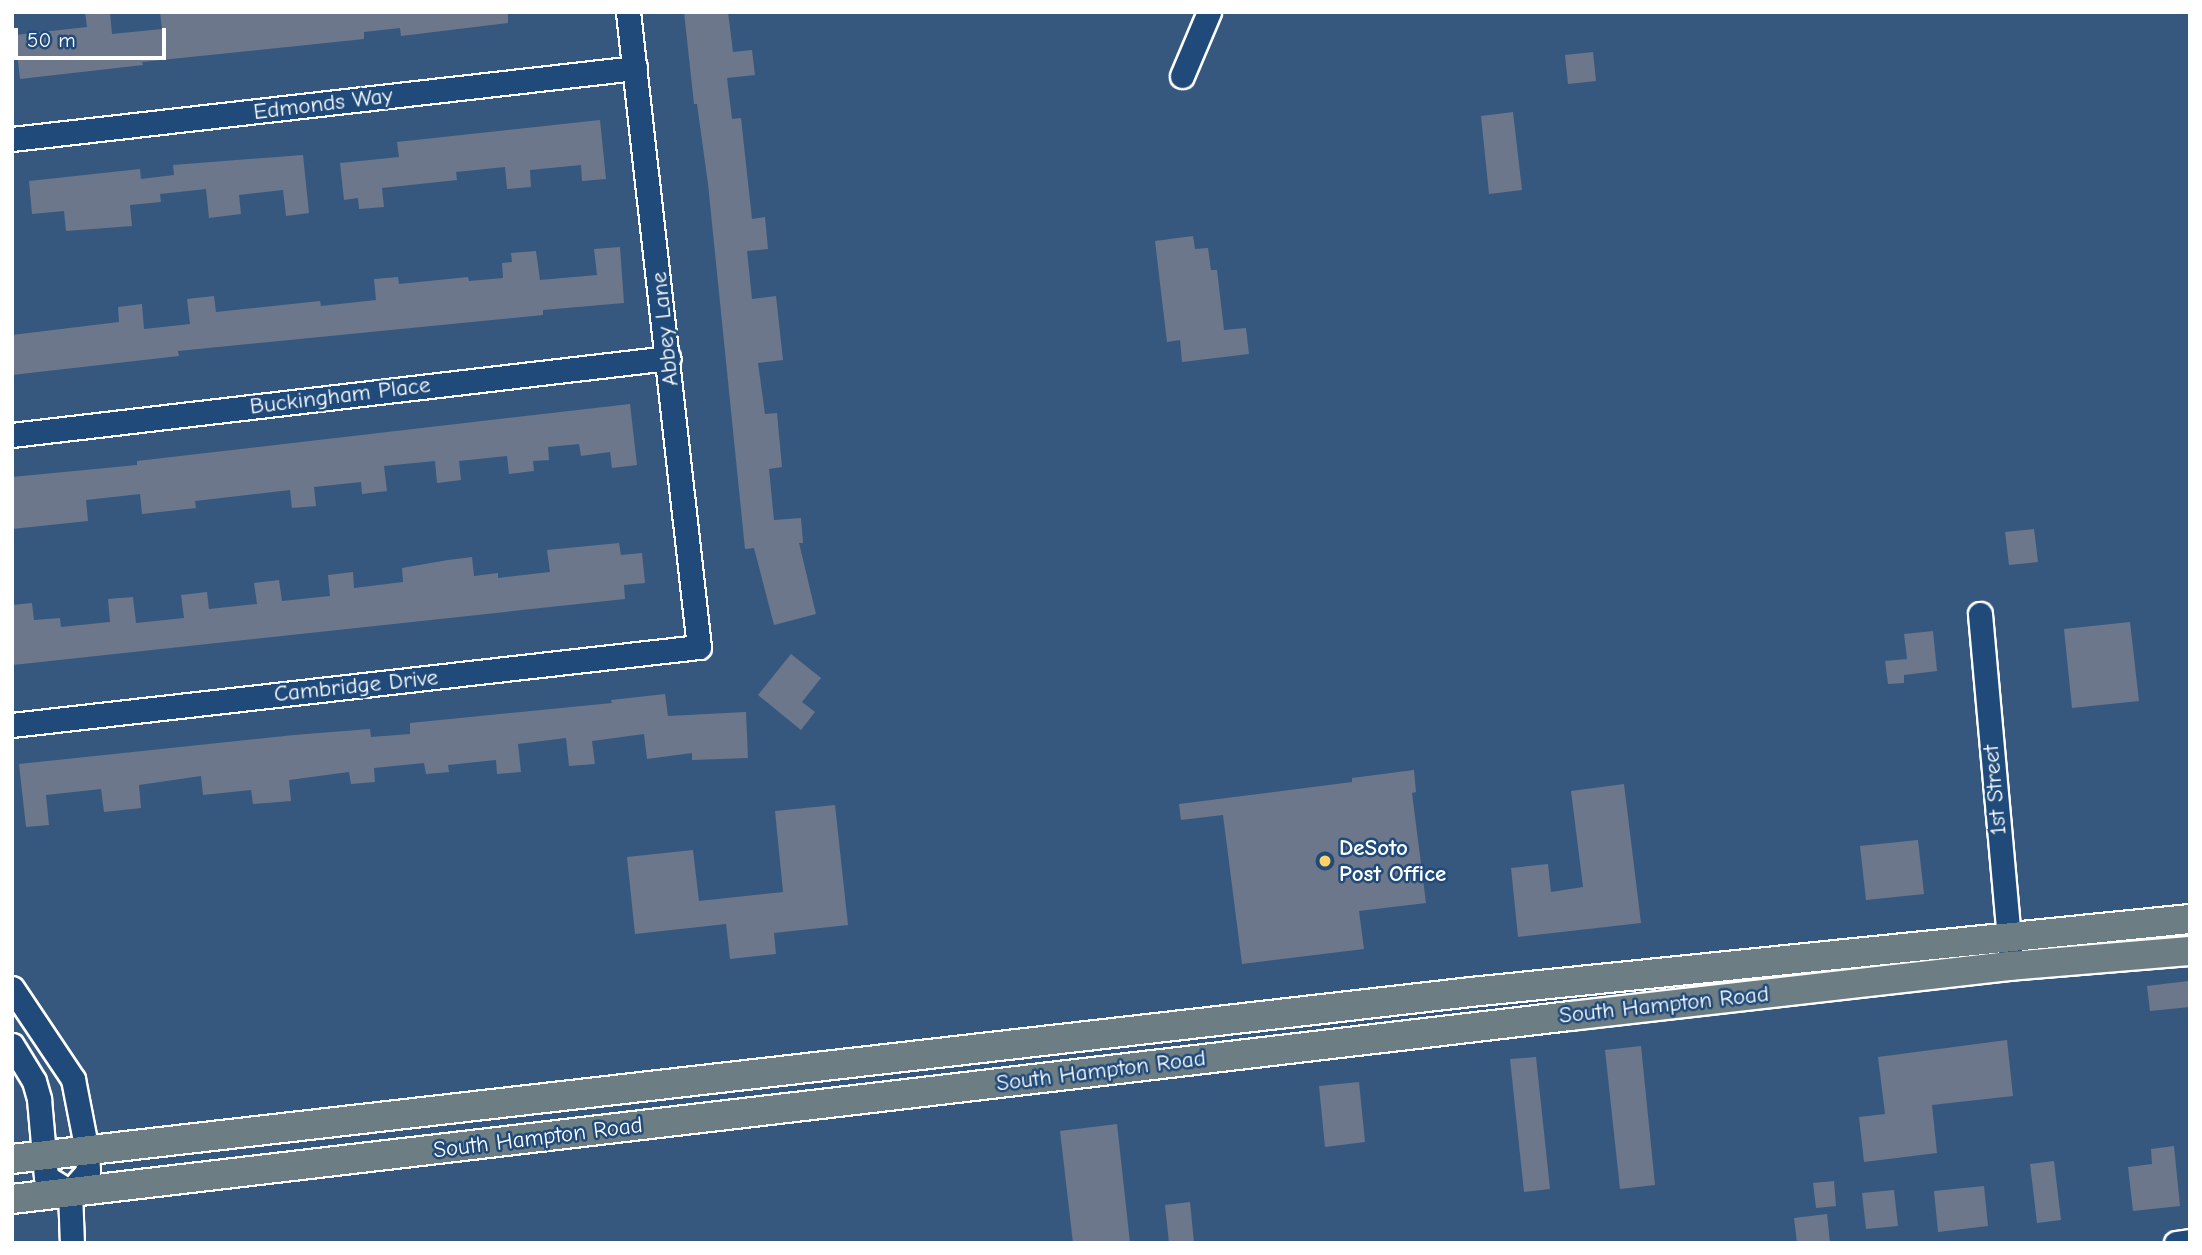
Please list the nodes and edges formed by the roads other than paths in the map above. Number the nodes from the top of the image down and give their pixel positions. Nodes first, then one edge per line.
1 (628, 12) edge
2 (1209, 12) edge
3 (635, 68) junction
4 (1182, 76) dead end
5 (12, 139) edge
6 (668, 358) junction
7 (12, 435) edge
8 (1980, 614) dead end
9 (699, 647) joint
10 (12, 725) edge
11 (2190, 919) edge
12 (2009, 935) junction
13 (2190, 951) edge
14 (2010, 967) junction
15 (1651, 973) junction
16 (12, 988) edge
17 (1471, 992) junction
18 (1655, 1006) junction
19 (1475, 1026) junction
20 (1127, 1031) junction
21 (12, 1045) edge
22 (936, 1052) junction
23 (1132, 1067) junction
24 (940, 1090) junction
25 (494, 1102) junction
26 (500, 1143) junction
27 (87, 1151) junction
28 (45, 1155) junction
29 (12, 1159) edge
30 (69, 1192) junction
31 (12, 1199) edge
32 (2190, 1241) edge
33 (72, 1243) edge
34 (2176, 1243) edge

1 - 3 street, Abbey Lane
2 - 4 street
3 - 5 street, Edmonds Way
3 - 6 street, Abbey Lane
6 - 7 street, Buckingham Place
6 - 9 street, Abbey Lane
8 - 12 street, 1st Street
9 - 10 street, Cambridge Drive
11 - 12 main road, South Hampton Road
12 - 14 street, 1st Street
12 - 15 main road, South Hampton Road
13 - 14 main road, South Hampton Road
14 - 18 main road, South Hampton Road
15 - 17 main road, South Hampton Road
15 - 18 main road
16 - 27 street
17 - 19 main road
17 - 20 main road, South Hampton Road
18 - 19 main road, South Hampton Road
19 - 23 main road, South Hampton Road
20 - 22 main road, South Hampton Road
20 - 23 main road
21 - 28 street
22 - 24 main road
22 - 25 main road, South Hampton Road
23 - 24 main road, South Hampton Road
24 - 26 main road, South Hampton Road
25 - 26 main road
25 - 27 main road, South Hampton Road
26 - 30 main road, South Hampton Road
27 - 28 main road, South Hampton Road
27 - 30 street
28 - 29 main road, South Hampton Road
28 - 30 street
30 - 31 main road, South Hampton Road
30 - 33 street
32 - 34 street

